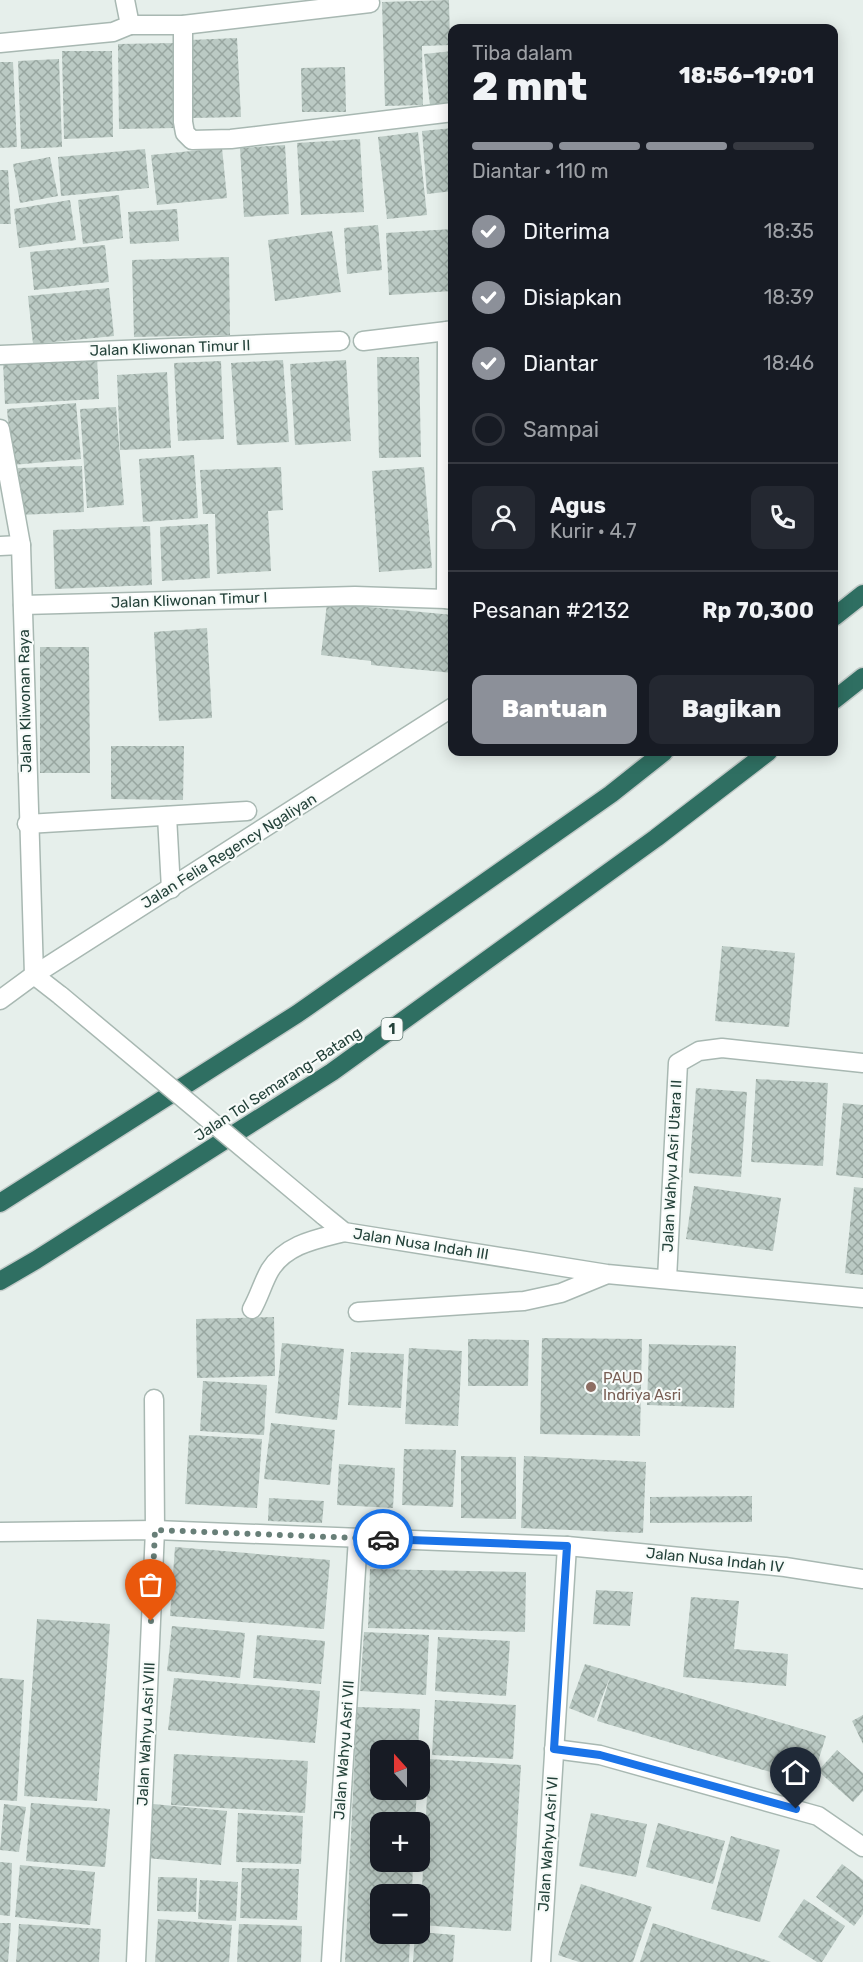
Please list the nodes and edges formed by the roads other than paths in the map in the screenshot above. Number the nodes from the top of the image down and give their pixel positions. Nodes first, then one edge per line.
1 (125, 0) edge
2 (370, 3) dead end
3 (317, 5) edge
4 (130, 24) junction
5 (183, 25) junction
6 (0, 43) edge
7 (448, 113) edge
8 (448, 331) edge
9 (340, 341) dead end
10 (363, 341) dead end
11 (0, 355) edge
12 (0, 429) edge
13 (21, 545) junction
14 (0, 546) edge
15 (863, 594) edge
16 (448, 600) edge
17 (23, 605) junction
18 (838, 614) edge
19 (863, 677) edge
20 (838, 697) edge
21 (448, 710) edge
22 (659, 756) edge
23 (763, 756) edge
24 (248, 811) dead end
25 (167, 816) junction
26 (27, 824) junction
27 (171, 889) junction
28 (34, 975) junction
29 (0, 1000) edge
30 (863, 1063) edge
31 (0, 1203) edge
32 (344, 1232) junction
33 (607, 1274) junction
34 (667, 1279) junction
35 (0, 1281) edge
36 (863, 1298) edge
37 (252, 1309) dead end
38 (358, 1312) dead end
39 (154, 1399) dead end
40 (155, 1530) junction
41 (0, 1532) edge
42 (358, 1538) junction
43 (567, 1546) junction
44 (863, 1579) edge
45 (554, 1749) junction
46 (863, 1847) edge
47 (136, 1962) edge
48 (331, 1962) edge
49 (541, 1962) edge

1 - 4 street
2 - 3 street
3 - 5 street
4 - 5 street
4 - 6 street
5 - 7 street
8 - 10 street
9 - 11 street, Jalan Kliwonan Timur II
12 - 13 street, Jalan Kliwonan Raya
13 - 14 street
13 - 17 street, Jalan Kliwonan Raya
15 - 18 highway
16 - 17 street, Jalan Kliwonan Timur I
17 - 26 street, Jalan Kliwonan Raya
19 - 20 highway
21 - 27 street, Jalan Felia Regency Ngaliyan
22 - 31 highway
23 - 35 highway, Jalan Tol Semarang–Batang / 1
24 - 25 street
25 - 26 street
25 - 27 street
26 - 28 street, Jalan Kliwonan Raya
27 - 28 street, Jalan Felia Regency Ngaliyan
28 - 29 street, Jalan Felia Regency Ngaliyan
28 - 32 street, Jalan Nusa Indah III, bridge
30 - 34 street, Jalan Wahyu Asri Utara II
32 - 33 street, Jalan Nusa Indah III
32 - 37 street
33 - 34 street, Jalan Nusa Indah III
33 - 38 street
34 - 36 street, Jalan Nusa Indah III
39 - 40 street, Jalan Wahyu Asri VIII
40 - 41 street, Jalan Nusa Indah IV
40 - 42 street, Jalan Nusa Indah IV
40 - 47 street, Jalan Wahyu Asri VIII
42 - 43 street, Jalan Nusa Indah IV
42 - 48 street, Jalan Wahyu Asri VII
43 - 44 street, Jalan Nusa Indah IV
43 - 45 street, Jalan Wahyu Asri VI
45 - 46 street
45 - 49 street, Jalan Wahyu Asri VI

